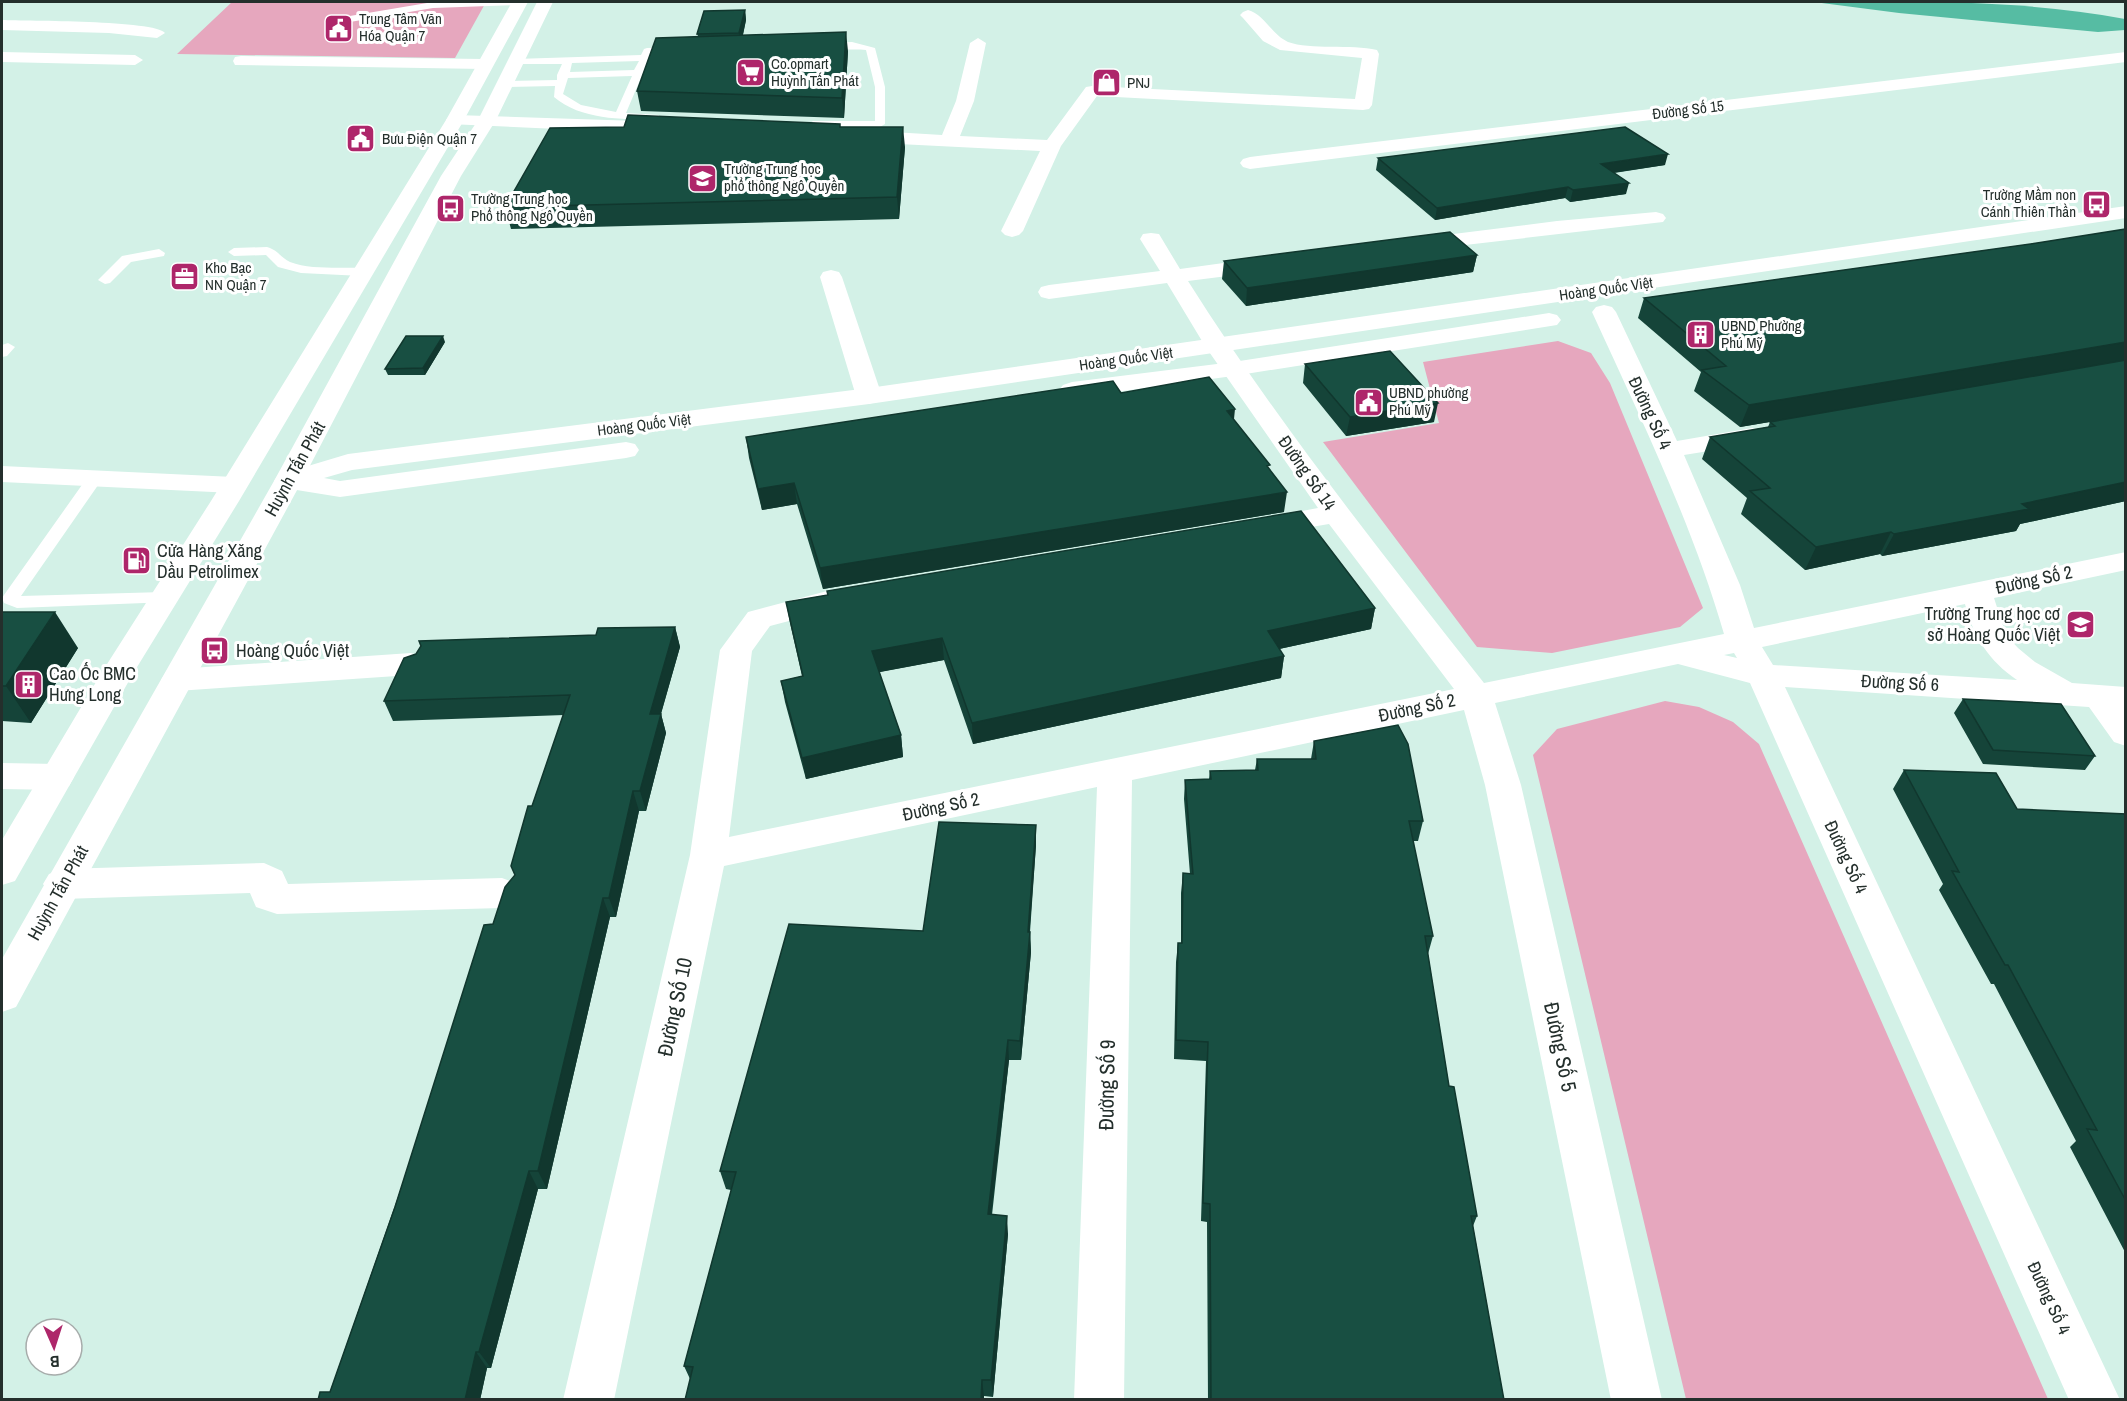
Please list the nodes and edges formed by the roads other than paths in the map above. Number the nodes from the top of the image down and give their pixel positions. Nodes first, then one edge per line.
1 (520, 2) edge
2 (546, 2) edge
3 (432, 3) edge
4 (1248, 15) dead end
5 (338, 21) dead end
6 (2, 25) edge
7 (158, 33) dead end
8 (978, 43) dead end
9 (809, 46) edge
10 (694, 50) edge
11 (2, 57) edge
12 (2126, 57) edge
13 (645, 58) junction
14 (135, 60) dead end
15 (242, 61) dead end
16 (568, 61) junction
17 (515, 62) junction
18 (484, 64) junction
19 (639, 73) junction
20 (504, 84) junction
21 (563, 84) junction
22 (620, 115) junction
23 (670, 118) edge
24 (455, 120) junction
25 (487, 120) junction
26 (686, 128) edge
27 (799, 128) edge
28 (877, 130) junction
29 (949, 140) junction
30 (1052, 146) junction
31 (1250, 163) dead end
32 (2126, 212) edge
33 (1656, 219) dead end
34 (1012, 231) dead end
35 (2126, 233) edge
36 (1152, 239) dead end
37 (1395, 248) edge
38 (234, 252) dead end
39 (159, 253) dead end
40 (1290, 261) edge
41 (362, 272) junction
42 (831, 277) dead end
43 (1173, 277) junction
44 (105, 280) dead end
45 (1048, 292) dead end
46 (1585, 314) junction
47 (1225, 357) junction
48 (1045, 394) edge
49 (869, 396) junction
50 (1010, 399) edge
51 (1774, 432) edge
52 (1668, 450) junction
53 (2, 474) edge
54 (95, 478) junction
55 (288, 482) junction
56 (234, 485) junction
57 (1336, 514) junction
58 (1243, 530) edge
59 (2126, 561) edge
60 (1977, 591) junction
61 (861, 595) edge
62 (164, 598) junction
63 (1742, 640) junction
64 (1678, 653) junction
65 (411, 664) edge
66 (1763, 675) junction
67 (177, 680) junction
68 (1476, 696) junction
69 (2097, 696) edge
70 (2126, 734) edge
71 (1115, 770) junction
72 (2, 776) edge
73 (57, 777) junction
74 (708, 855) junction
75 (2, 871) edge
76 (62, 884) junction
77 (502, 893) edge
78 (2, 995) edge
79 (588, 1400) edge
80 (1099, 1400) edge
81 (1636, 1400) edge
82 (2095, 1400) edge

1 - 3 lane
1 - 18 street
2 - 17 street, Huỳnh Tấn Phát
3 - 5 lane
4 - 30 street
6 - 7 street
8 - 29 street
9 - 28 lane
10 - 13 lane
11 - 14 street
12 - 31 street, Đường Số 15
13 - 16 lane
13 - 19 lane
15 - 18 street
16 - 17 lane
16 - 21 lane
17 - 20 street, Huỳnh Tấn Phát
18 - 24 street
19 - 21 lane
19 - 22 lane
20 - 21 lane
20 - 25 street, Huỳnh Tấn Phát
21 - 22 lane
22 - 23 lane
24 - 25 street
24 - 41 street
25 - 26 street
25 - 55 street, Huỳnh Tấn Phát
27 - 28 street
28 - 29 street
29 - 30 street
30 - 34 street
32 - 47 street, Hoàng Quốc Việt
33 - 37 street
35 - 46 street, Hoàng Quốc Việt
36 - 43 street, Đường Số 14
38 - 41 lane
39 - 44 lane
40 - 43 street
41 - 56 street
42 - 49 street
43 - 45 street
43 - 47 street, Đường Số 14
46 - 47 street, Hoàng Quốc Việt
46 - 52 street, Đường Số 4
47 - 48 street, Hoàng Quốc Việt
47 - 49 street, Hoàng Quốc Việt
47 - 57 street, Đường Số 14
49 - 55 street, Hoàng Quốc Việt
50 - 55 street, Hoàng Quốc Việt
51 - 52 street
52 - 63 street, Đường Số 4
53 - 54 street
54 - 56 street
54 - 62 lane
55 - 56 street
55 - 67 street, Huỳnh Tấn Phát
56 - 62 street
57 - 58 street
57 - 68 street, Đường Số 14
59 - 60 street, Đường Số 2
60 - 63 street, Đường Số 2
60 - 69 street
61 - 74 street, Đường Số 10
62 - 73 street
63 - 64 street, Đường Số 2
63 - 66 street, Đường Số 4
64 - 66 street, Đường Số 6
64 - 68 street, Đường Số 2
65 - 67 street
66 - 69 street, Đường Số 6
66 - 82 street, Đường Số 4
67 - 76 street, Huỳnh Tấn Phát
68 - 71 street, Đường Số 2
68 - 81 street, Đường Số 5
69 - 70 street
71 - 74 street, Đường Số 2
71 - 80 street, Đường Số 9
72 - 73 street
73 - 75 street
74 - 79 street, Đường Số 10
76 - 77 street
76 - 78 street, Huỳnh Tấn Phát

